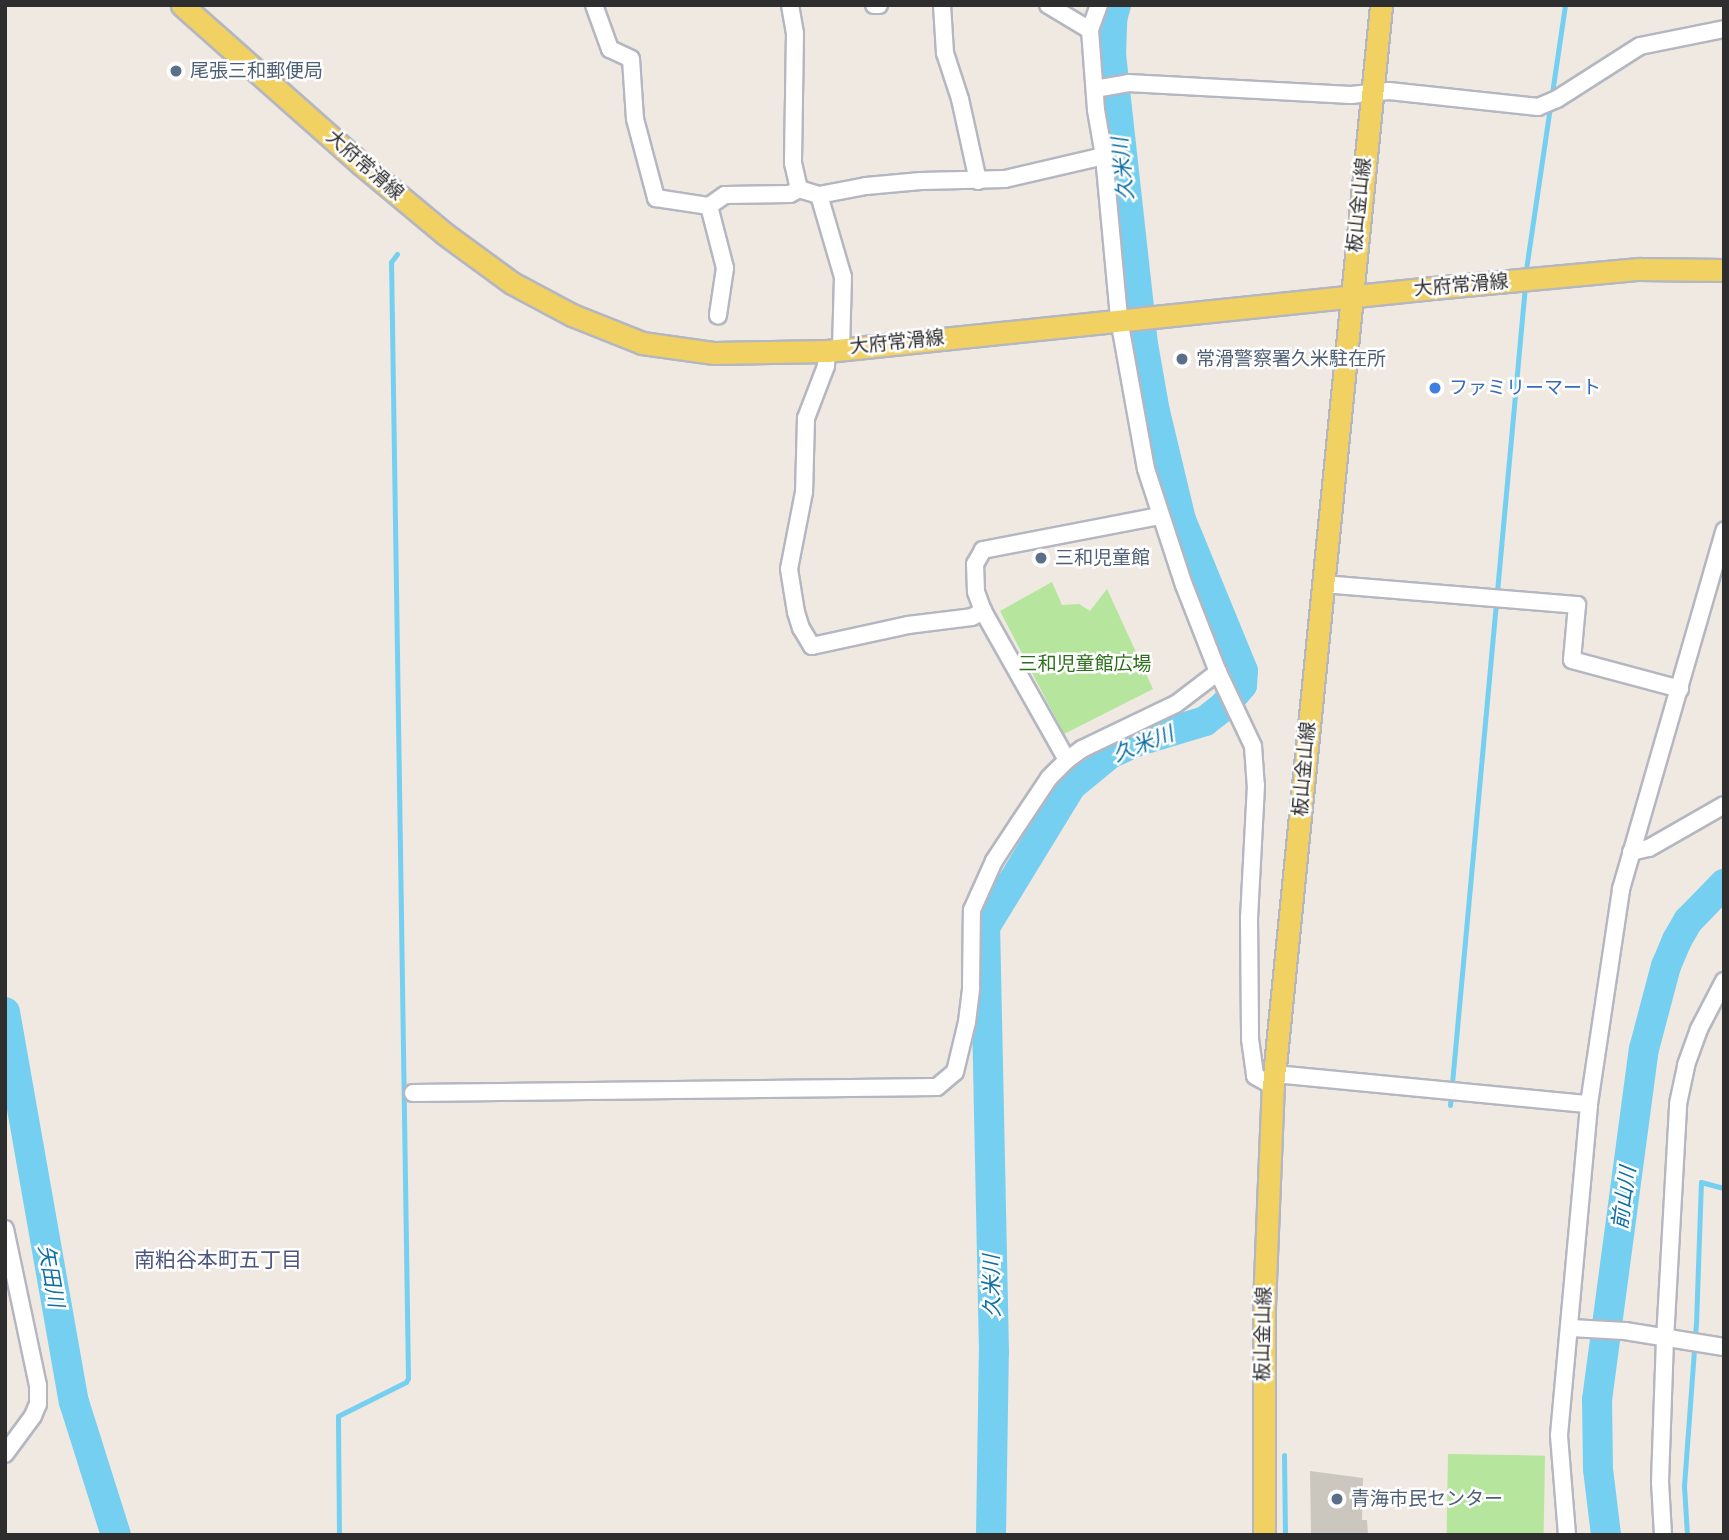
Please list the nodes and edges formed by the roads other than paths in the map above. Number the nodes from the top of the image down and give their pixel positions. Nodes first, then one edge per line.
1 (182, 5) edge
2 (594, 5) edge
3 (790, 5) edge
4 (874, 5) edge
5 (879, 5) edge
6 (942, 5) edge
7 (1048, 5) edge
8 (1099, 5) edge
9 (1381, 5) edge
10 (1724, 29) edge
11 (1090, 30) junction
12 (1099, 88) junction
13 (1370, 92) junction
14 (1104, 156) junction
15 (978, 181) junction
16 (799, 189) junction
17 (819, 195) junction
18 (709, 206) junction
19 (1724, 270) edge
20 (1350, 296) junction
21 (718, 315) dead end
22 (1119, 319) junction
23 (834, 349) junction
24 (1159, 516) junction
25 (1724, 531) edge
26 (1322, 584) junction
27 (983, 611) junction
28 (1218, 672) junction
29 (1680, 689) junction
30 (1067, 760) junction
31 (1724, 805) edge
32 (1631, 852) junction
33 (1724, 981) edge
34 (1274, 1080) junction
35 (412, 1093) dead end
36 (1589, 1104) junction
37 (5, 1229) edge
38 (1578, 1328) junction
39 (1665, 1340) junction
40 (1724, 1347) edge
41 (5, 1454) edge
42 (1264, 1535) edge
43 (1567, 1535) edge
44 (1663, 1535) edge

1 - 23 main road, 大府常滑線
2 - 18 street
3 - 16 street
4 - 5 street
6 - 15 street
7 - 11 street
8 - 11 street
9 - 13 main road, 板山金山線
10 - 13 street
11 - 12 street
12 - 13 street
12 - 14 street
13 - 20 main road, 板山金山線
14 - 15 street
14 - 22 street
15 - 17 street
16 - 17 street
16 - 18 street
17 - 23 street
18 - 21 street
19 - 20 main road, 大府常滑線
20 - 22 main road, 大府常滑線
20 - 26 main road, 板山金山線
22 - 23 main road, 大府常滑線
22 - 24 street
23 - 27 street
24 - 27 street
24 - 28 street
25 - 29 street
26 - 29 street
26 - 34 main road, 板山金山線
27 - 30 street
28 - 30 street
28 - 34 street
29 - 32 street
30 - 35 street
31 - 32 street
32 - 36 street
33 - 39 street
34 - 36 street
34 - 42 main road, 板山金山線
36 - 38 street
37 - 41 street
38 - 39 street
38 - 43 street
39 - 40 street
39 - 44 street

